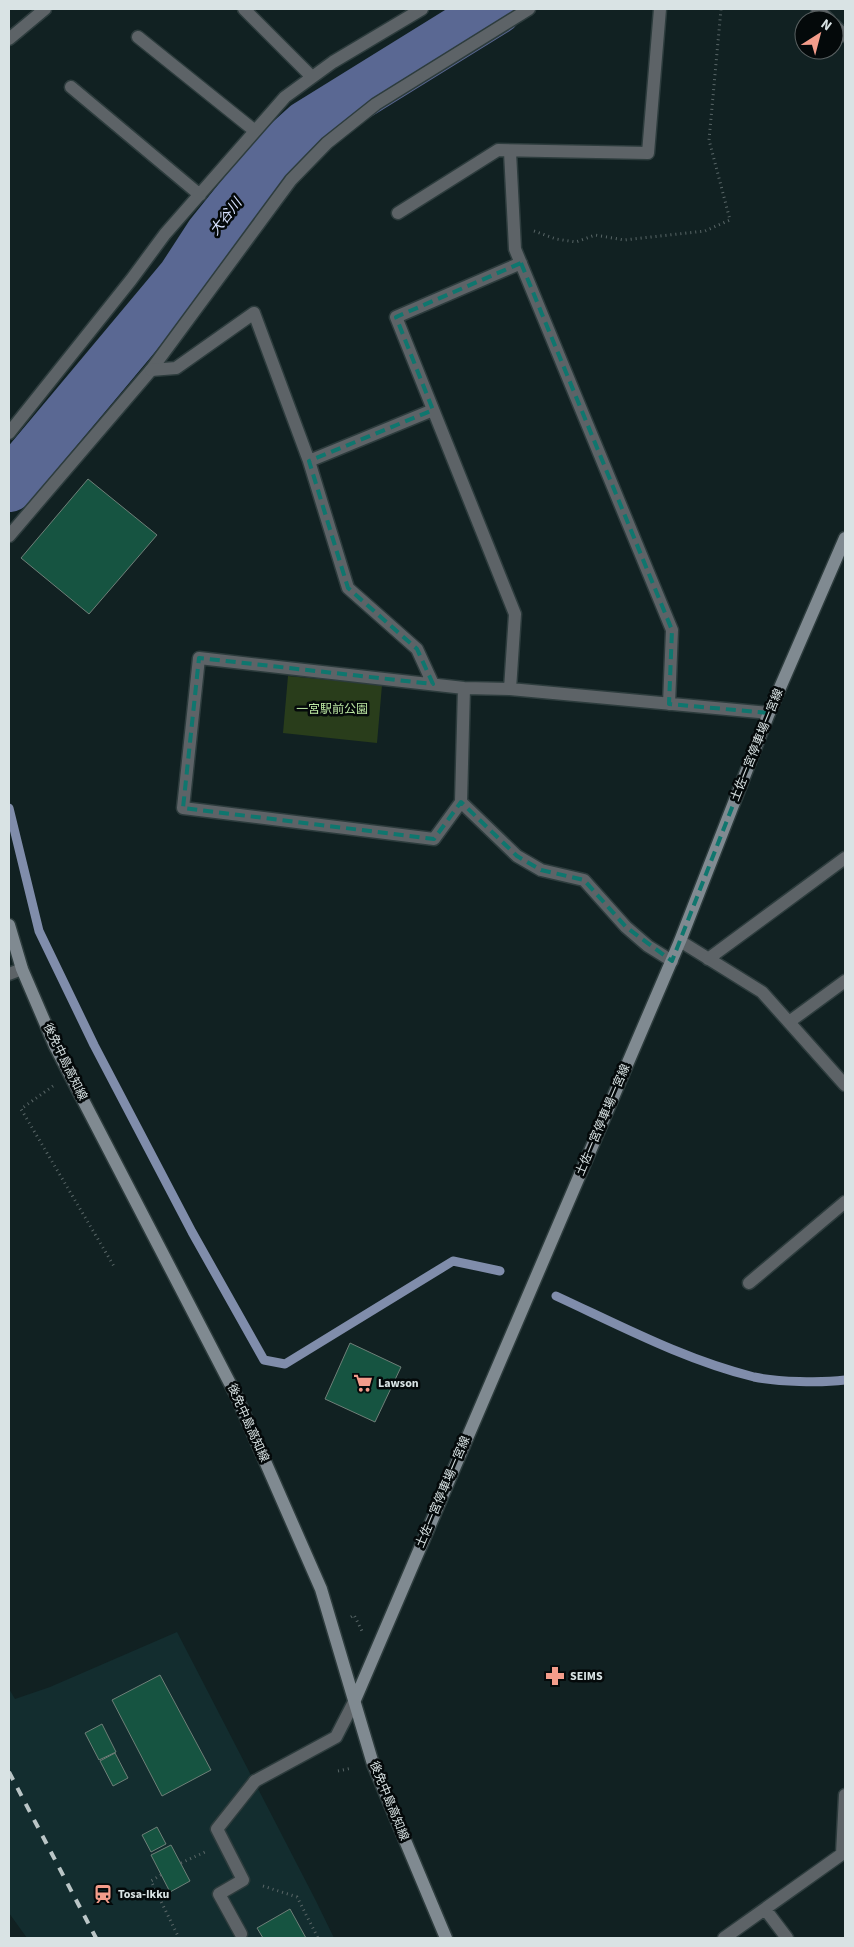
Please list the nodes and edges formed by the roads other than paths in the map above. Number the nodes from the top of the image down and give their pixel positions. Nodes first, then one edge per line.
1 (45, 9) edge
2 (244, 9) edge
3 (422, 9) edge
4 (529, 9) edge
5 (660, 9) edge
6 (138, 37) dead end
7 (9, 39) edge
8 (312, 77) junction
9 (71, 87) dead end
10 (255, 131) junction
11 (510, 152) junction
12 (200, 195) junction
13 (398, 213) dead end
14 (521, 263) junction
15 (151, 370) junction
16 (433, 410) junction
17 (9, 433) edge
18 (309, 462) junction
19 (9, 536) edge
20 (845, 538) edge
21 (434, 684) junction
22 (464, 688) junction
23 (510, 689) junction
24 (669, 704) junction
25 (769, 713) junction
26 (461, 802) junction
27 (845, 858) edge
28 (9, 925) edge
29 (680, 941) junction
30 (708, 958) junction
31 (672, 961) junction
32 (22, 969) junction
33 (9, 974) edge
34 (845, 981) edge
35 (789, 1022) junction
36 (845, 1085) edge
37 (845, 1202) edge
38 (749, 1283) dead end
39 (355, 1700) junction
40 (845, 1796) edge
41 (765, 1909) junction
42 (241, 1934) dead end
43 (446, 1938) edge
44 (724, 1938) edge
45 (787, 1938) edge

1 - 7 street
2 - 8 street
3 - 8 street
4 - 15 street
5 - 11 street
6 - 10 street
8 - 10 street
9 - 12 street
10 - 12 street
11 - 13 street
11 - 14 street
12 - 17 street
14 - 16 street
14 - 24 street
15 - 18 street
15 - 19 street
16 - 18 street
16 - 23 street
18 - 21 street
20 - 25 main road, 土佐一宮停車場一宮線
21 - 22 street
21 - 26 street
22 - 23 street
22 - 26 street
23 - 24 street
24 - 25 street
25 - 29 main road, 土佐一宮停車場一宮線
26 - 31 street
27 - 30 street
28 - 32 main road, 後免中島高知線
29 - 30 street
29 - 31 main road, 土佐一宮停車場一宮線
30 - 35 street
31 - 39 main road, 土佐一宮停車場一宮線
32 - 33 street
32 - 39 main road, 後免中島高知線
34 - 35 street
35 - 36 street
37 - 38 street
39 - 42 street
39 - 43 main road, 後免中島高知線
40 - 41 street
41 - 44 street
41 - 45 street

